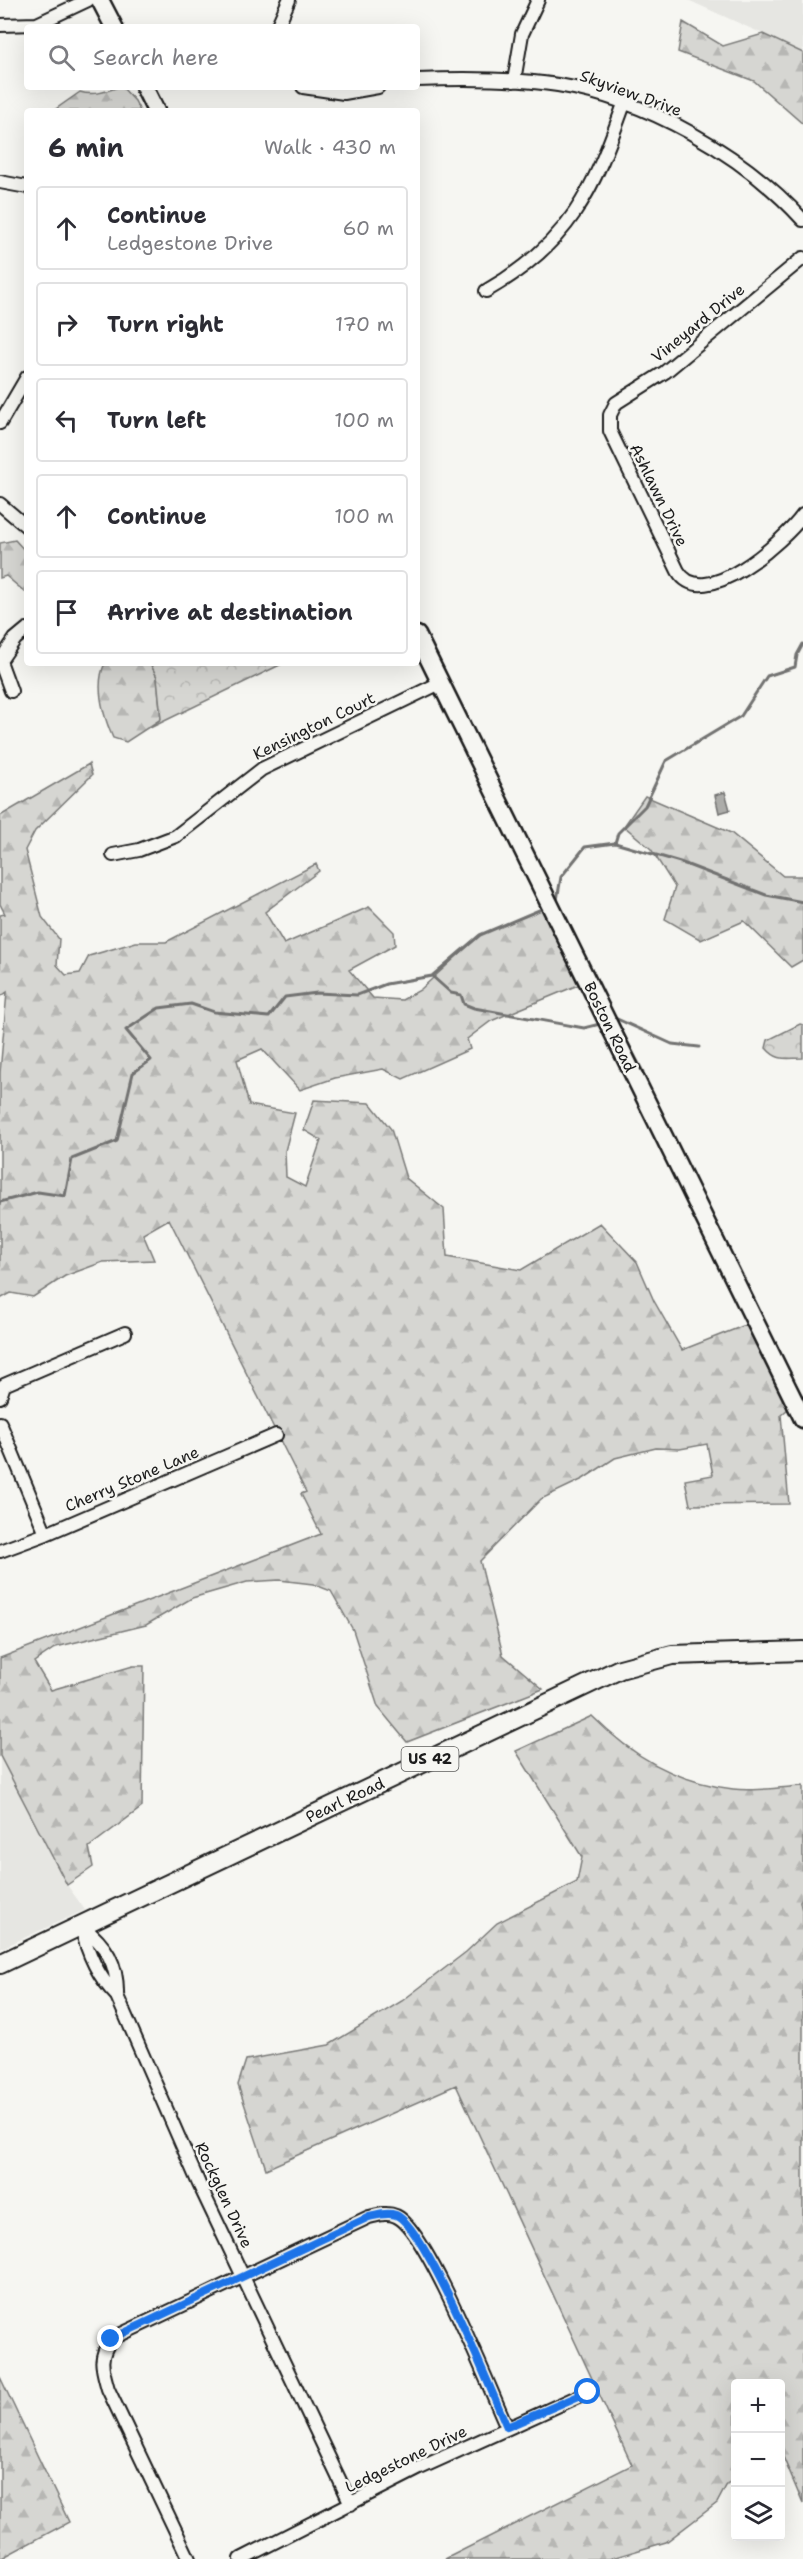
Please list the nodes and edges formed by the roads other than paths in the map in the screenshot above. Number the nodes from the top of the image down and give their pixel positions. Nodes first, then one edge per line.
1 (88, 0) edge
2 (100, 0) edge
3 (289, 0) edge
4 (538, 0) edge
5 (24, 24) edge
6 (37, 24) edge
7 (112, 24) edge
8 (278, 24) edge
9 (0, 25) edge
10 (420, 80) edge
11 (514, 81) junction
12 (150, 90) edge
13 (324, 90) edge
14 (361, 90) edge
15 (624, 104) junction
16 (155, 108) edge
17 (0, 182) edge
18 (24, 186) edge
19 (803, 220) edge
20 (803, 258) edge
21 (486, 291) dead end
22 (24, 381) edge
23 (5, 406) edge
24 (611, 410) joint
25 (0, 423) edge
26 (0, 504) edge
27 (803, 515) edge
28 (24, 524) edge
29 (24, 632) edge
30 (420, 641) edge
31 (0, 661) edge
32 (440, 683) junction
33 (11, 691) dead end
34 (113, 855) dead end
35 (125, 1333) dead end
36 (0, 1397) edge
37 (803, 1419) edge
38 (0, 1423) edge
39 (276, 1435) dead end
40 (46, 1534) junction
41 (0, 1551) edge
42 (803, 1651) edge
43 (81, 1925) junction
44 (0, 1964) edge
45 (244, 2275) junction
46 (588, 2392) dead end
47 (507, 2427) junction
48 (351, 2504) junction
49 (189, 2559) edge
50 (241, 2559) edge

1 - 6 street
2 - 7 street
3 - 8 street
4 - 11 street
5 - 9 street
10 - 11 street, Skyview Drive
11 - 15 street, Skyview Drive
12 - 16 street
13 - 14 street
15 - 19 street, Skyview Drive
15 - 21 street
17 - 18 street
20 - 24 street, Vineyard Drive
22 - 23 street
23 - 25 street
24 - 27 street, Ashlawn Drive
26 - 28 street
29 - 31 street
30 - 32 street, Boston Road
31 - 33 street
32 - 34 street, Kensington Court
32 - 37 street, Boston Road
35 - 36 street
38 - 40 street
39 - 40 street, Cherry Stone Lane
40 - 41 street, Cherry Stone Lane
42 - 43 main road, Pearl Road / US 42
43 - 44 main road, Pearl Road / US 42
43 - 45 street, Rockglen Drive
45 - 47 street
45 - 48 street, Rockglen Drive
45 - 49 street
46 - 47 street, Ledgestone Drive
47 - 48 street, Ledgestone Drive
48 - 50 street, Ledgestone Drive

